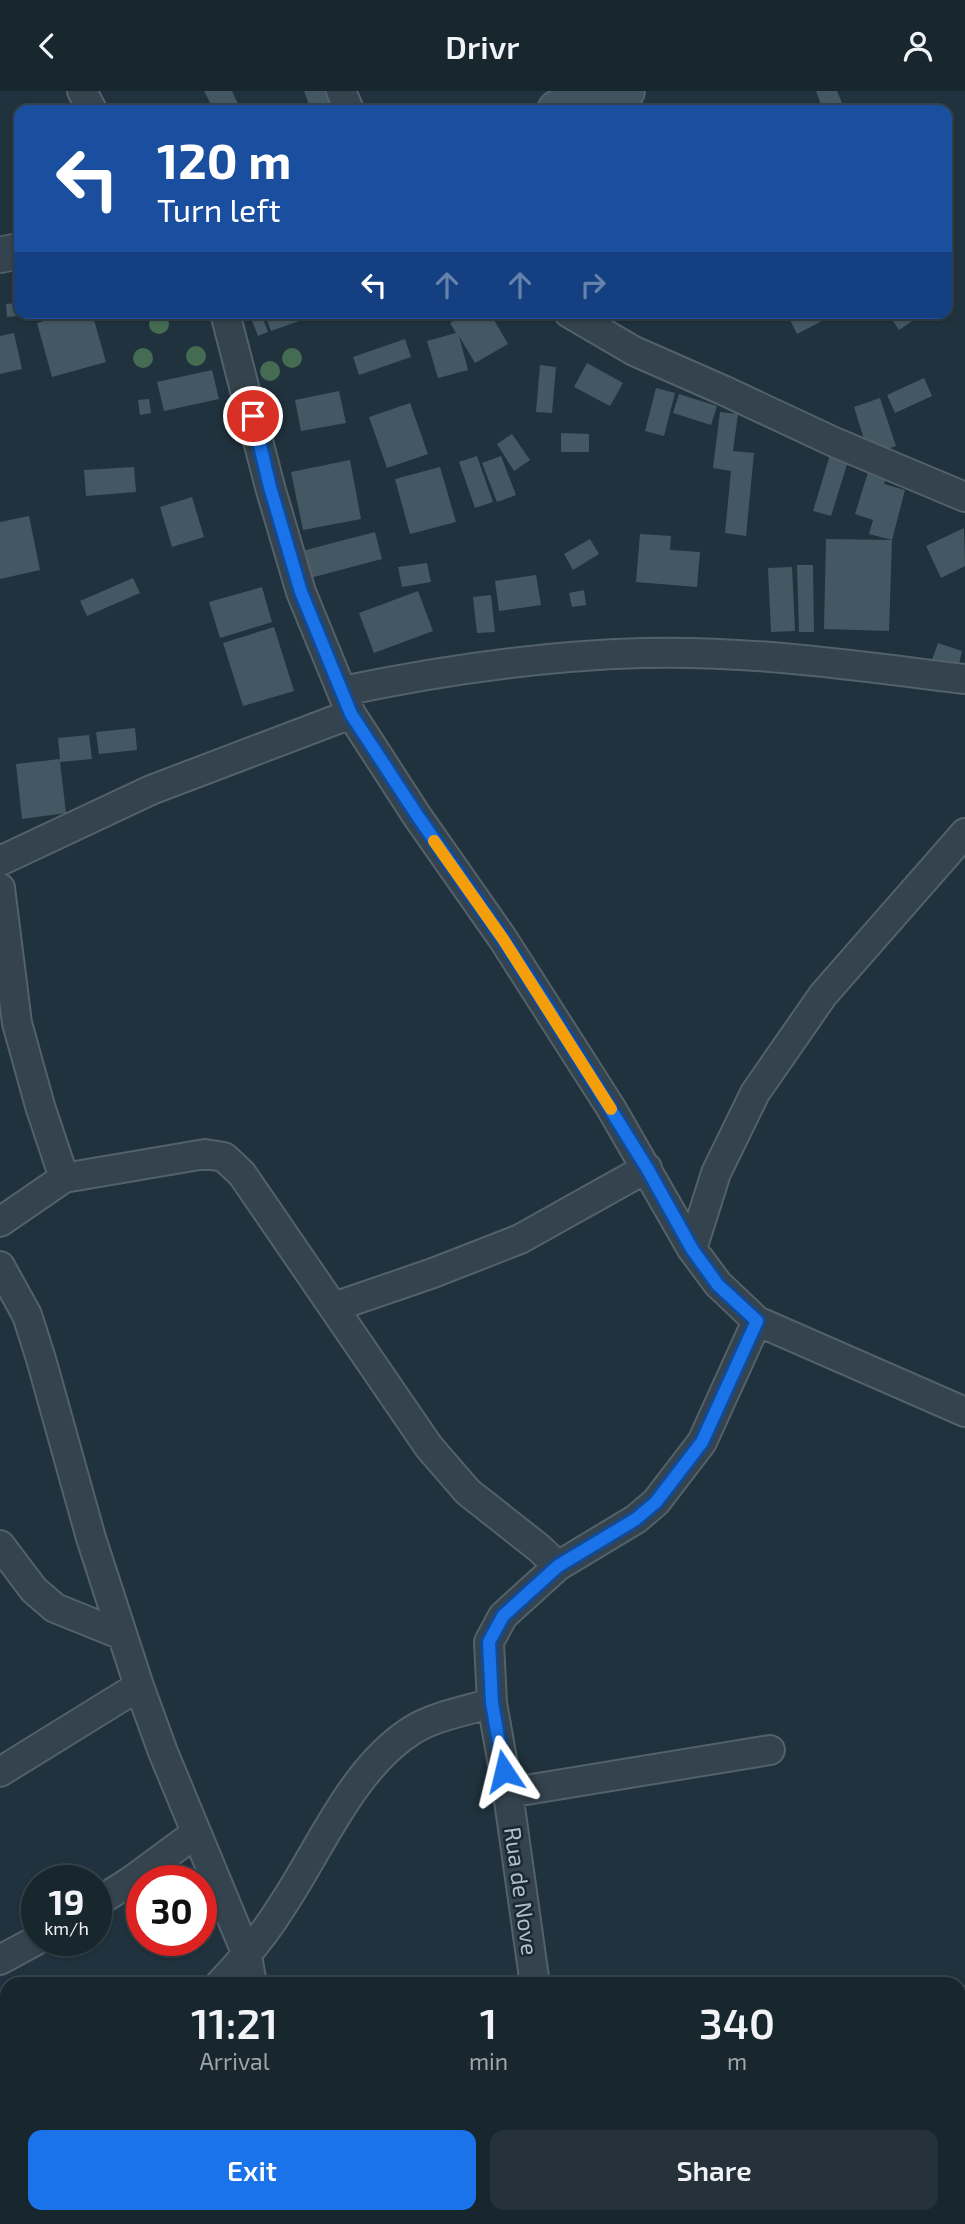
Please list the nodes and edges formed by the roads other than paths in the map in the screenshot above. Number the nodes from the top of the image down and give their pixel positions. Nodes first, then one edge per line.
1 (625, 91) edge
2 (575, 105) edge
3 (227, 319) edge
4 (579, 319) edge
5 (965, 497) edge
6 (965, 679) edge
7 (347, 703) junction
8 (965, 833) edge
9 (0, 861) edge
10 (0, 888) edge
11 (647, 1168) junction
12 (64, 1178) junction
13 (0, 1222) edge
14 (692, 1249) junction
15 (0, 1266) edge
16 (334, 1307) junction
17 (757, 1321) junction
18 (965, 1412) edge
19 (0, 1545) edge
20 (558, 1566) junction
21 (122, 1635) junction
22 (139, 1686) junction
23 (492, 1703) junction
24 (770, 1750) dead end
25 (0, 1772) edge
26 (508, 1793) junction
27 (196, 1833) junction
28 (112, 1893) edge
29 (21, 1949) edge
30 (247, 1955) junction
31 (0, 1960) edge
32 (226, 1977) edge
33 (250, 1977) edge
34 (534, 1977) edge

1 - 2 main road
3 - 7 street
4 - 5 street
6 - 7 street
7 - 9 street
7 - 11 street
8 - 14 street
10 - 12 street
11 - 14 street
11 - 16 street
12 - 13 street
12 - 16 street
14 - 17 street
15 - 21 street
16 - 20 street
17 - 18 street
17 - 20 street, Rua de Nove
19 - 21 street
20 - 23 street, Rua de Nove
21 - 22 street
22 - 25 street
22 - 27 street
23 - 26 street, Rua de Nove
23 - 30 street
24 - 26 street
26 - 34 street, Rua de Nove
27 - 28 street
27 - 30 street
29 - 31 street
30 - 32 street
30 - 33 street

